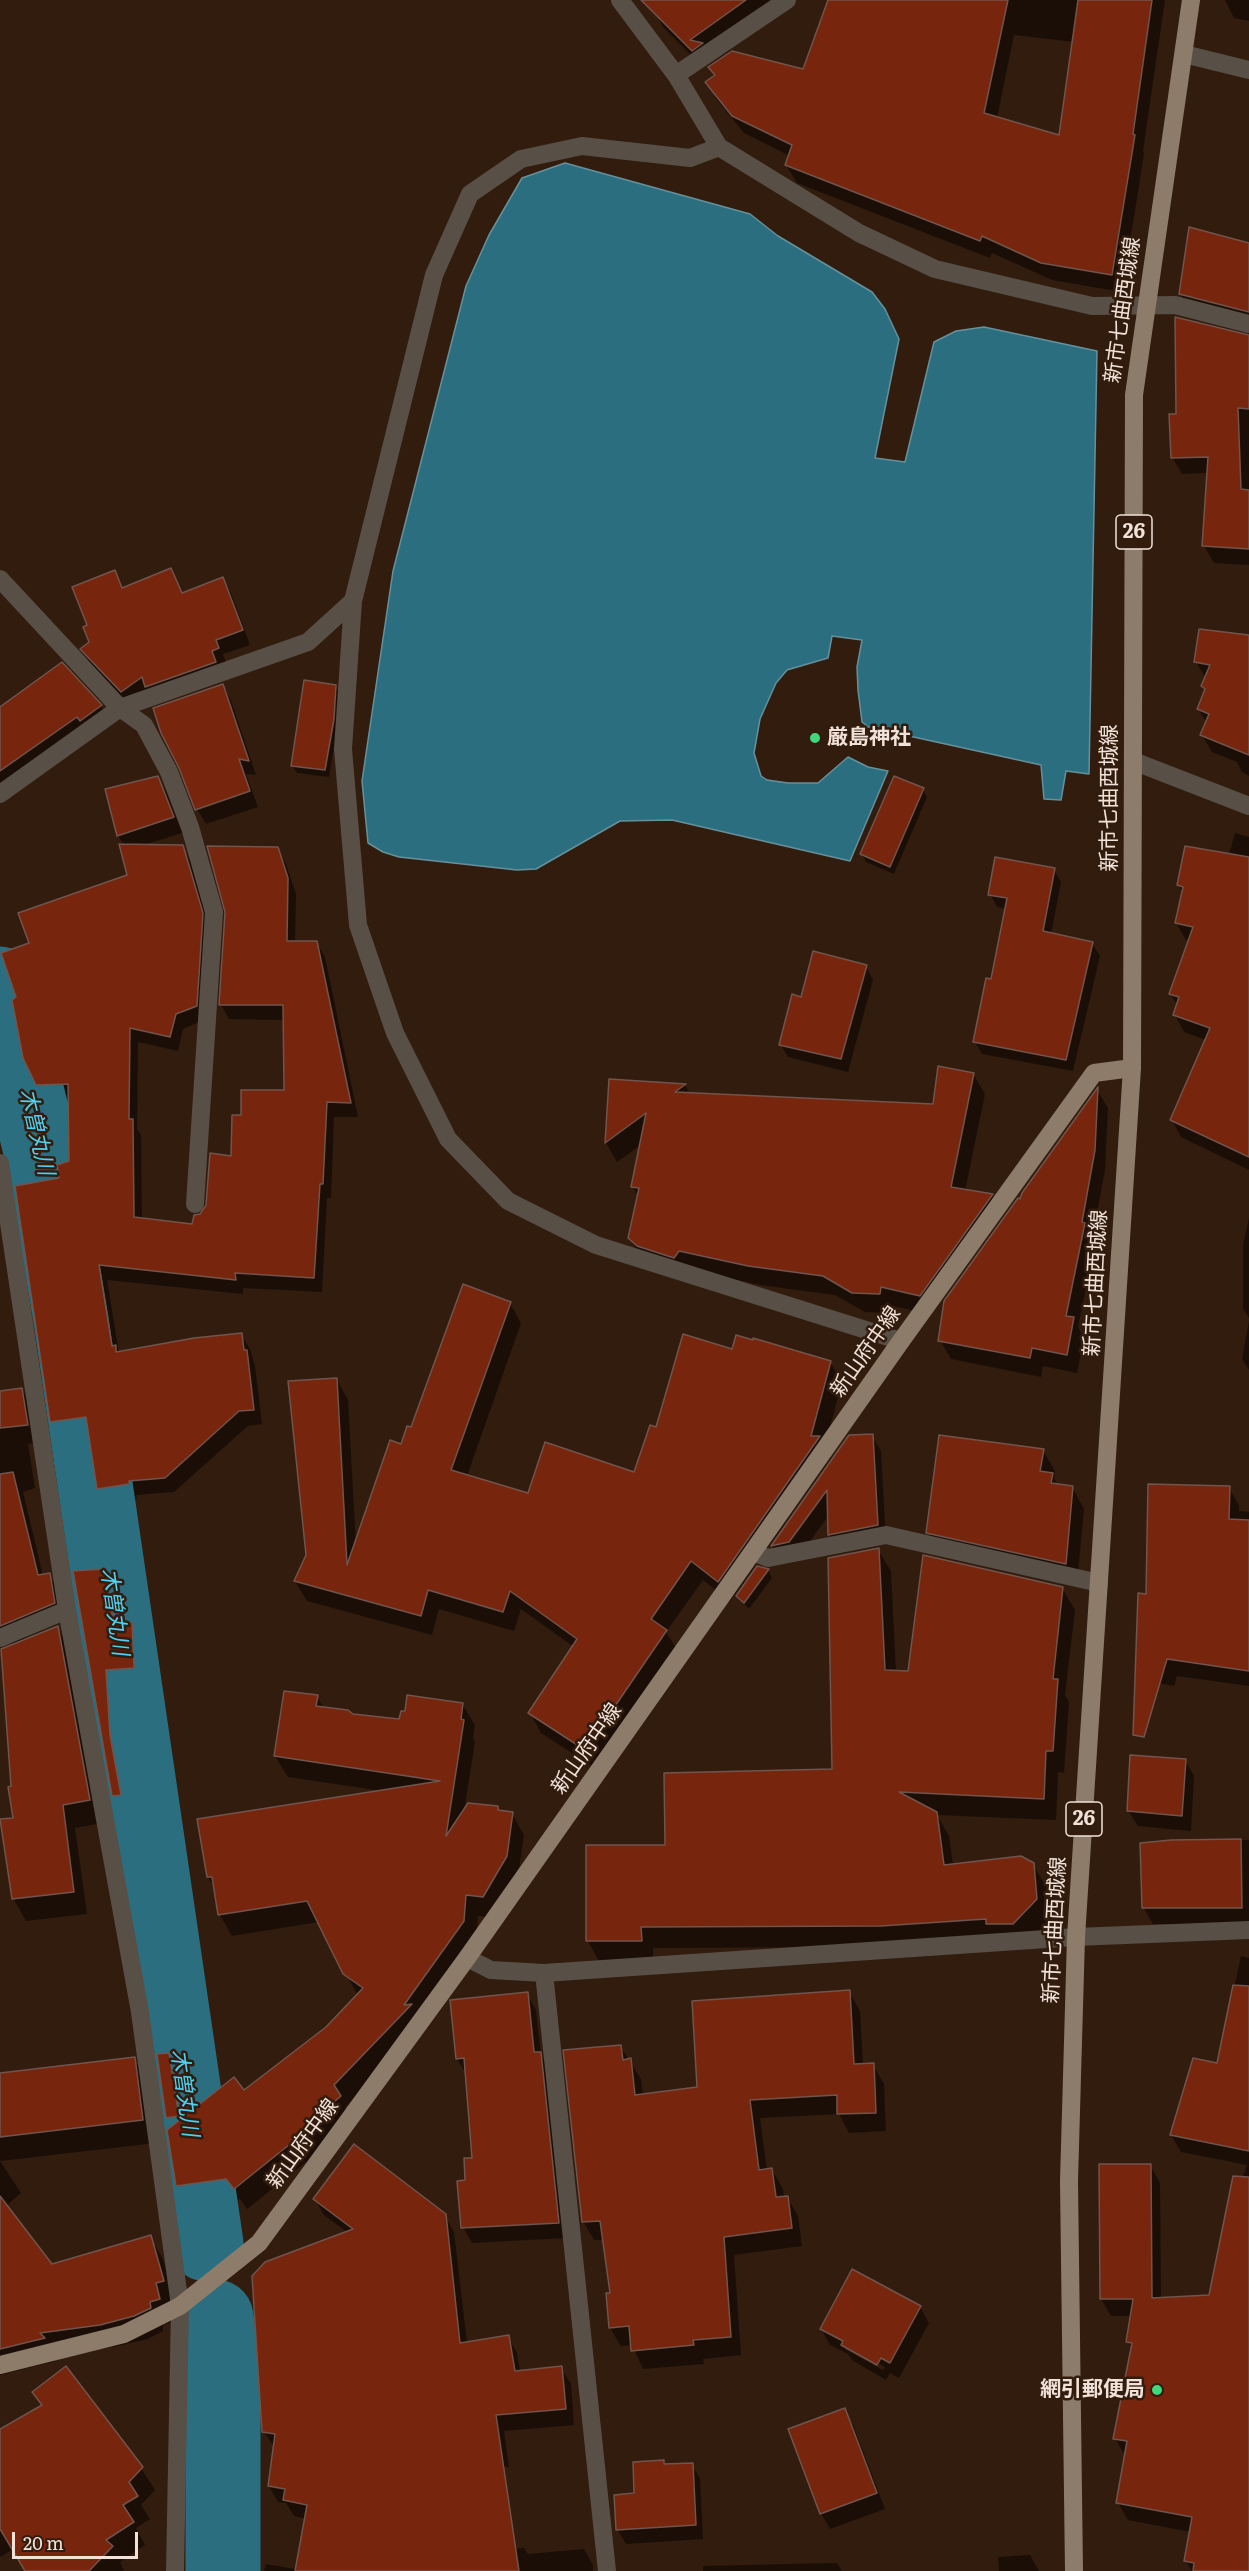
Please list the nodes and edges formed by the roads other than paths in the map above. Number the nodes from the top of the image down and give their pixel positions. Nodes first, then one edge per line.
1 (620, 0) edge
2 (787, 0) edge
3 (1191, 0) edge
4 (1184, 54) junction
5 (1249, 70) edge
6 (676, 75) junction
7 (719, 147) junction
8 (1145, 307) junction
9 (1249, 324) edge
10 (0, 579) edge
11 (353, 601) junction
12 (120, 708) junction
13 (1133, 761) junction
14 (0, 794) edge
15 (1249, 806) edge
16 (1132, 1068) junction
17 (0, 1163) edge
18 (195, 1204) dead end
19 (900, 1341) junction
20 (753, 1552) junction
21 (1099, 1583) junction
22 (67, 1610) junction
23 (0, 1638) edge
24 (1249, 1930) edge
25 (1076, 1937) junction
26 (467, 1958) junction
27 (544, 1973) junction
28 (180, 2306) junction
29 (0, 2365) edge
30 (175, 2571) edge
31 (607, 2571) edge
32 (1074, 2571) edge

1 - 6 street
2 - 6 street
3 - 4 main road, 新市七曲西城線 / 26
4 - 5 street
4 - 8 main road, 新市七曲西城線 / 26
6 - 7 street
7 - 8 street
7 - 11 street
8 - 9 street
8 - 13 main road, 新市七曲西城線 / 26
10 - 12 street
11 - 12 street
11 - 19 street
12 - 14 street
12 - 18 street
13 - 15 street
13 - 16 main road, 新市七曲西城線 / 26
16 - 19 main road, 新山府中線
16 - 21 main road, 新市七曲西城線 / 26
17 - 22 street
19 - 20 main road, 新山府中線
20 - 21 street
20 - 26 main road, 新山府中線
21 - 25 main road, 新市七曲西城線 / 26
22 - 23 street
22 - 28 street
24 - 25 street
25 - 27 street
25 - 32 main road, 新市七曲西城線 / 26
26 - 27 street
26 - 28 main road, 新山府中線
27 - 31 street
28 - 29 main road, 新山府中線
28 - 30 street

